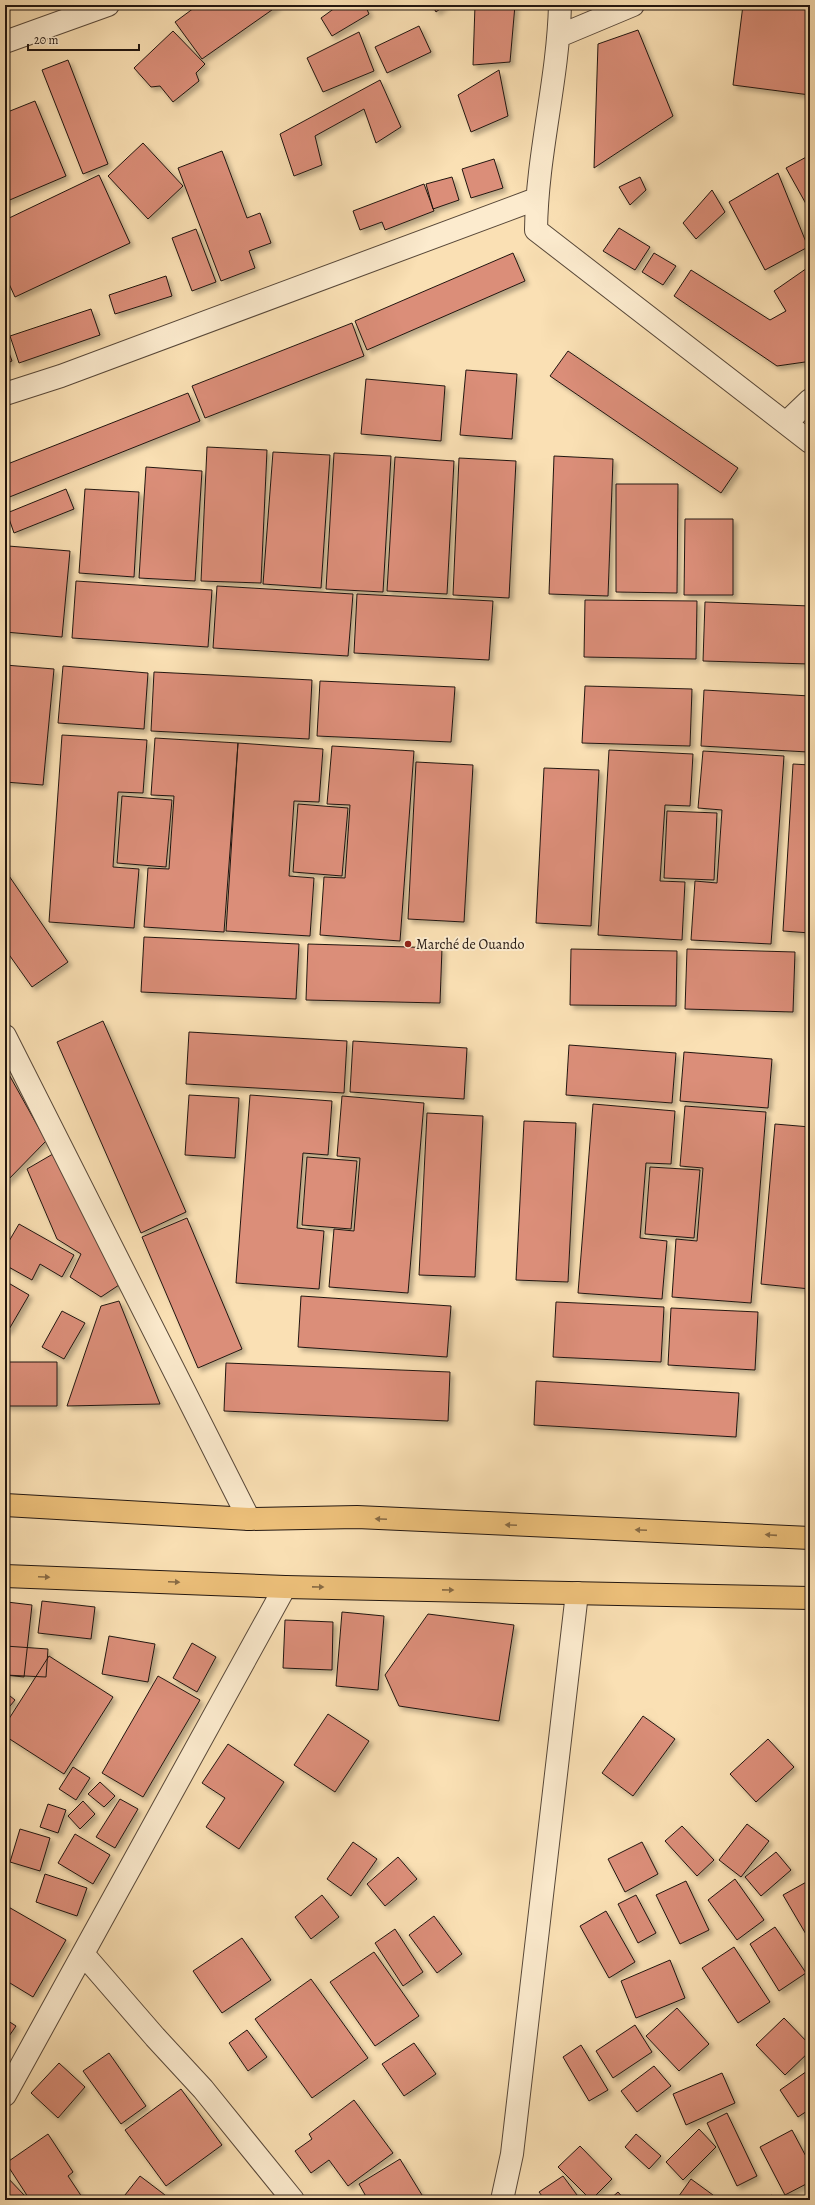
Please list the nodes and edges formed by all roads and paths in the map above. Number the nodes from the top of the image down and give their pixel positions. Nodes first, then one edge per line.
1 (108, 5) edge
2 (560, 5) edge
3 (633, 5) edge
4 (559, 36) junction
5 (5, 42) edge
6 (536, 199) junction
7 (5, 394) edge
8 (810, 400) edge
9 (786, 423) junction
10 (810, 442) edge
11 (5, 1036) edge
12 (5, 1505) edge
13 (249, 1519) junction
14 (810, 1538) edge
15 (5, 1576) edge
16 (285, 1587) junction
17 (577, 1593) junction
18 (810, 1598) edge
19 (84, 1955) junction
20 (5, 2095) edge
21 (294, 2200) edge
22 (502, 2200) edge

1 - 5 street
2 - 4 street
3 - 4 street
4 - 6 street
6 - 7 street
6 - 9 street
8 - 9 street
9 - 10 street
11 - 13 street
12 - 13 highway
14 -> 13 highway
15 -> 16 highway
16 -> 17 highway
16 - 19 street
17 - 18 highway
17 - 22 street
19 - 20 street
19 - 21 street

